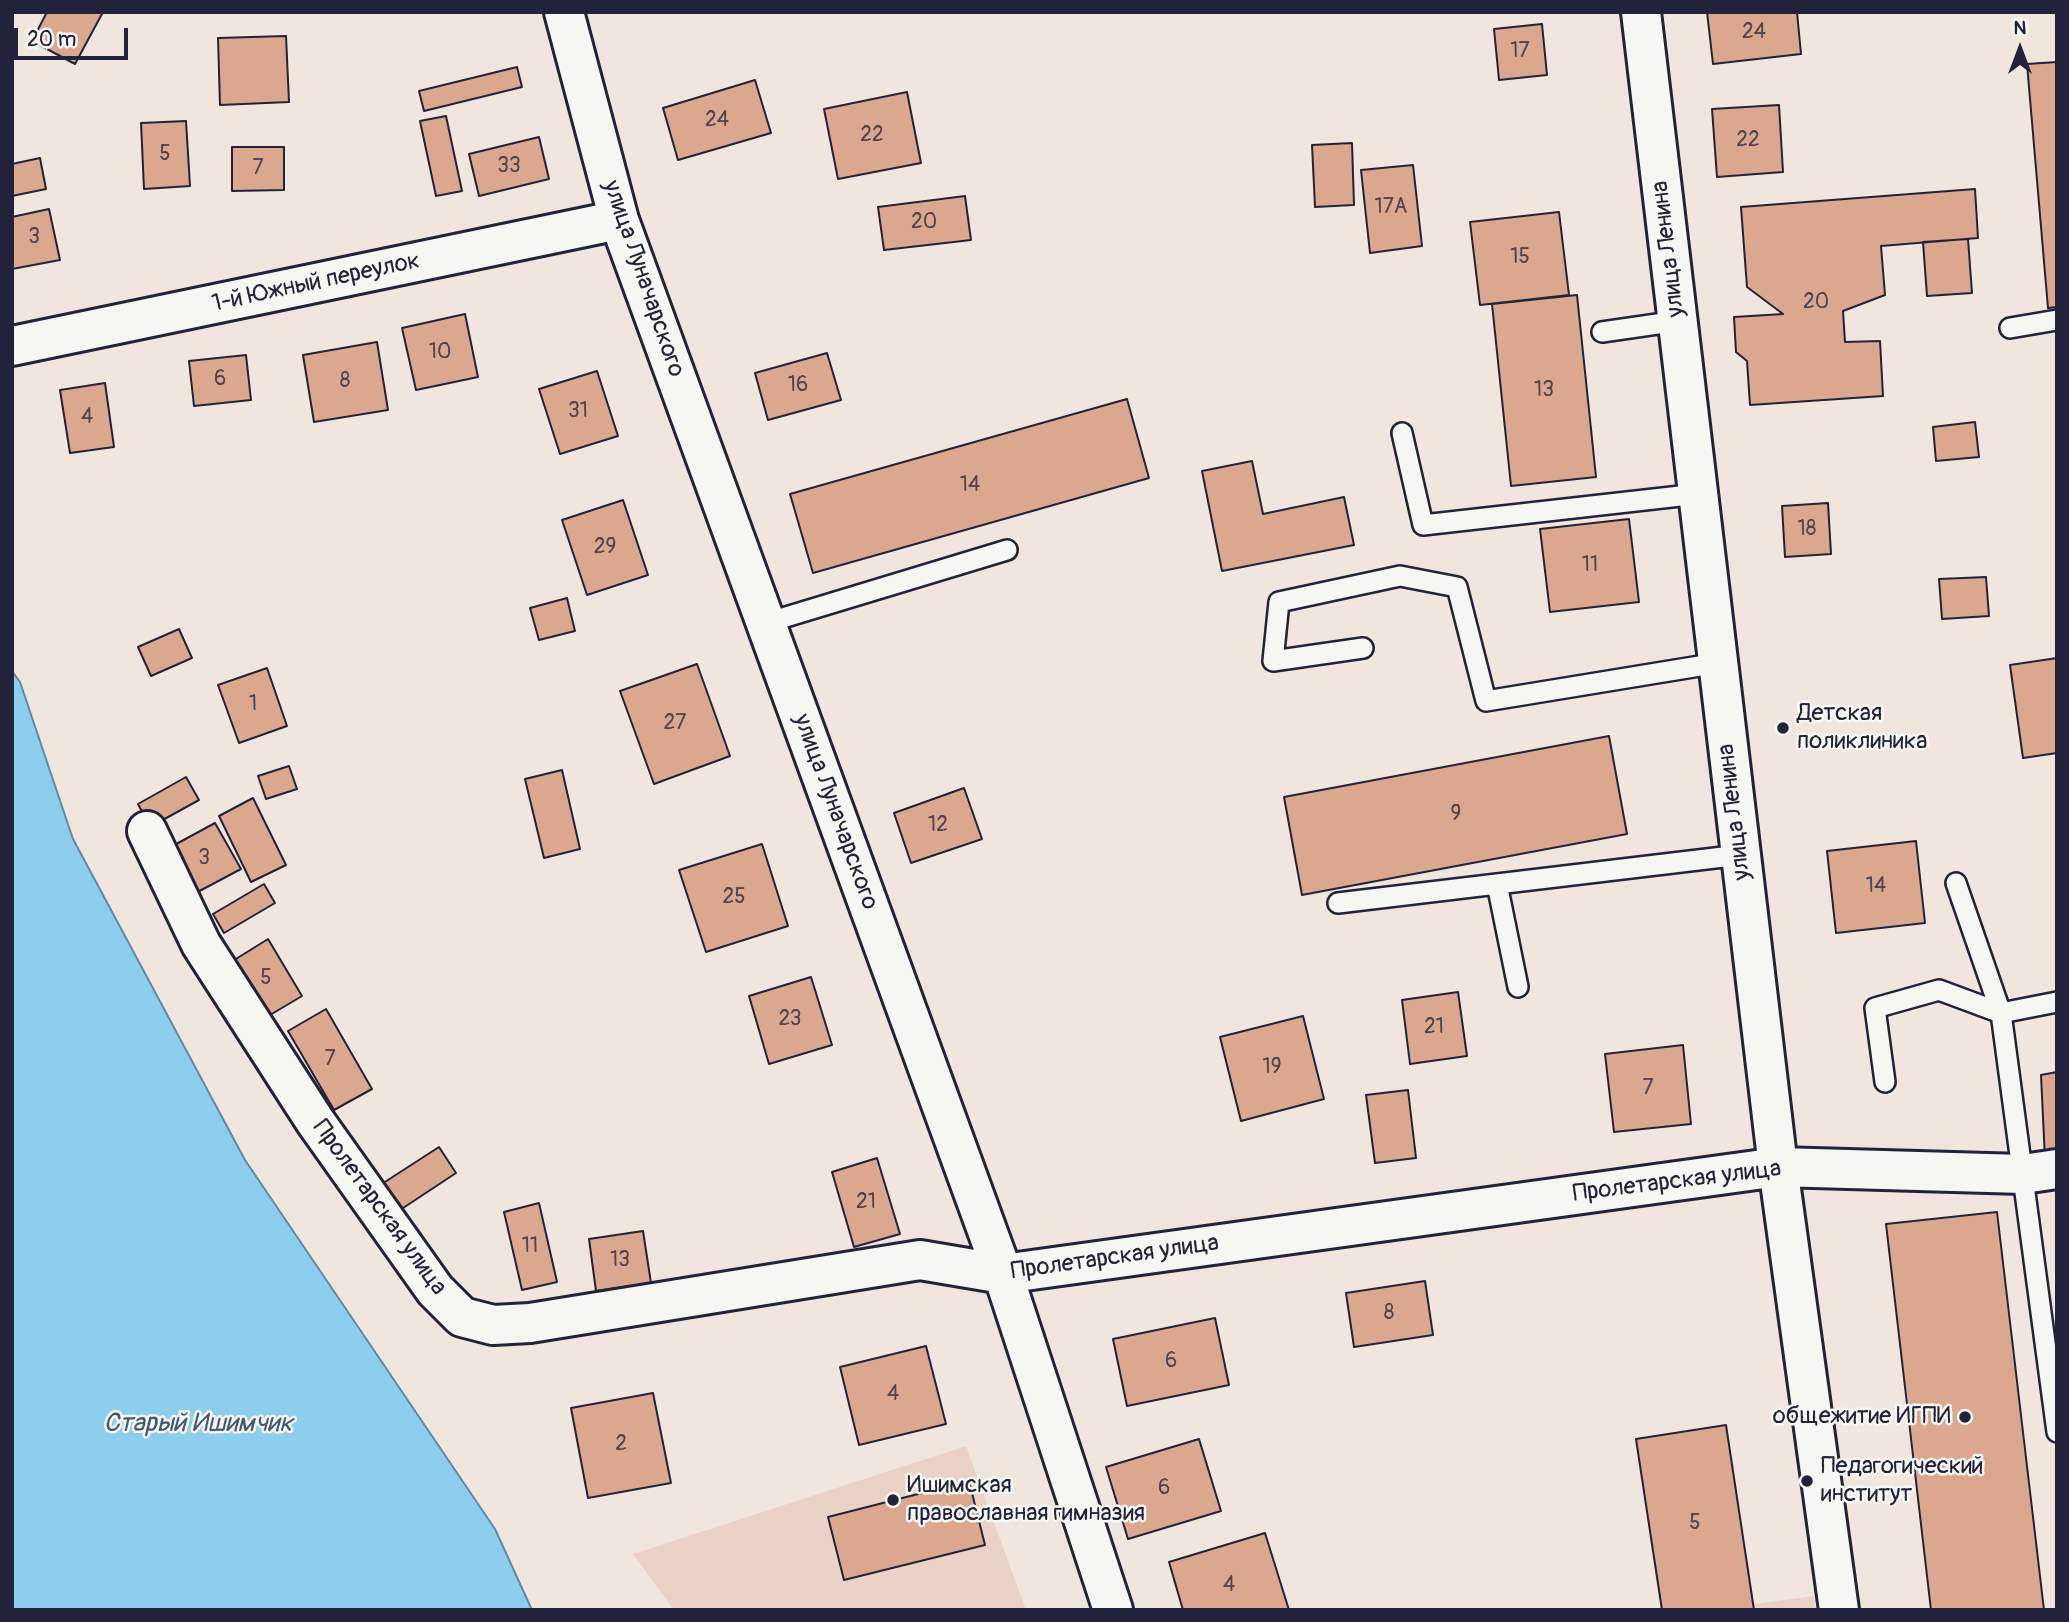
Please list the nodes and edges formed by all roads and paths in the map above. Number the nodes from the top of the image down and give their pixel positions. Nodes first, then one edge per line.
1 (564, 12) edge
2 (1641, 12) edge
3 (619, 220) junction
4 (2057, 320) edge
5 (1678, 321) junction
6 (2010, 328) dead end
7 (1602, 332) dead end
8 (12, 346) edge
9 (1402, 433) dead end
10 (1698, 494) junction
11 (1007, 550) dead end
12 (766, 623) junction
13 (1363, 648) dead end
14 (1718, 663) junction
15 (147, 831) dead end
16 (1741, 855) junction
17 (1956, 883) dead end
18 (1497, 884) junction
19 (1338, 903) dead end
20 (1518, 987) dead end
21 (2057, 1002) edge
22 (2001, 1013) junction
23 (1885, 1082) dead end
24 (1777, 1167) junction
25 (2040, 1172) edge
26 (1003, 1274) junction
27 (2057, 1432) edge
28 (1113, 1610) edge
29 (1839, 1610) edge

1 - 3 street, улица Луначарского
2 - 5 street, улица Ленина
3 - 8 street, 1-й Южный переулок
3 - 12 street, улица Луначарского
4 - 6 lane
5 - 7 lane
5 - 10 street, улица Ленина
9 - 10 lane
10 - 14 street, улица Ленина
11 - 12 lane
12 - 26 street, улица Луначарского
13 - 14 lane
14 - 16 street, улица Ленина
15 - 26 street, Пролетарская улица
16 - 18 lane
16 - 24 street, улица Ленина
17 - 22 lane
18 - 19 lane
18 - 20 lane
21 - 22 lane
22 - 23 lane
22 - 25 lane
24 - 25 street, Пролетарская улица
24 - 26 street, Пролетарская улица
24 - 29 street, улица Ленина
25 - 27 lane
26 - 28 street, улица Луначарского

